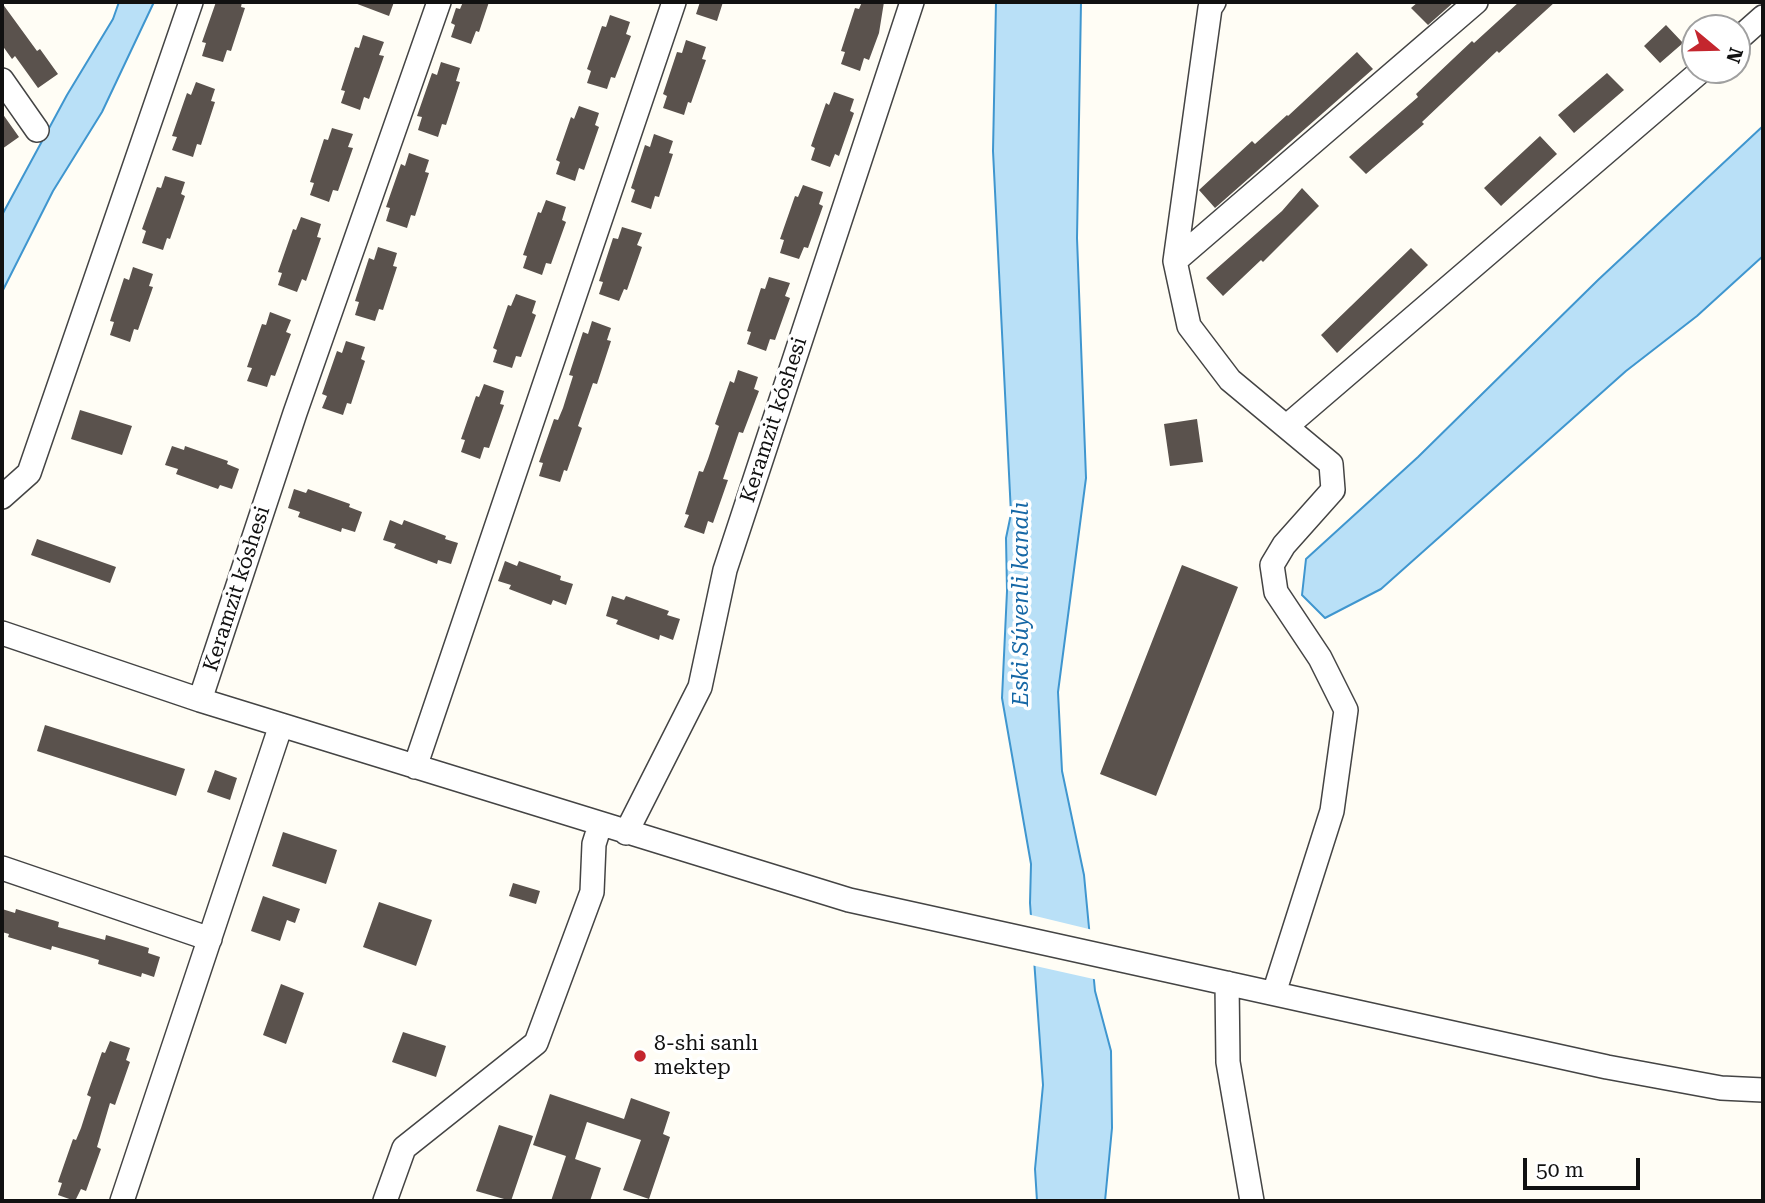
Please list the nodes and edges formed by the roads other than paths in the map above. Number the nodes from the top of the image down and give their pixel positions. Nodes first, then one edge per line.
1 (191, 2) edge
2 (439, 2) edge
3 (674, 2) edge
4 (912, 2) edge
5 (1214, 2) edge
6 (1476, 2) edge
7 (2, 80) edge
8 (1686, 84) edge
9 (37, 130) dead end
10 (1175, 261) junction
11 (1287, 426) junction
12 (2, 497) edge
13 (2, 633) edge
14 (200, 700) junction
15 (281, 725) junction
16 (415, 767) junction
17 (600, 825) junction
18 (626, 833) junction
19 (2, 869) edge
20 (210, 939) junction
21 (1227, 983) junction
22 (1275, 993) junction
23 (1763, 1090) edge
24 (122, 1201) edge
25 (385, 1201) edge
26 (1251, 1201) edge

1 - 12 street
2 - 14 street, Keramzit kóshesi
3 - 16 street
4 - 18 street, Keramzit kóshesi
5 - 10 street
6 - 10 street
7 - 9 street
8 - 11 street
10 - 11 street
11 - 22 street
13 - 14 street
14 - 15 street
15 - 16 street
15 - 20 street
16 - 17 street
17 - 18 street
17 - 25 street
18 - 21 street
19 - 20 street
20 - 24 street
21 - 22 street
21 - 26 street
22 - 23 street

